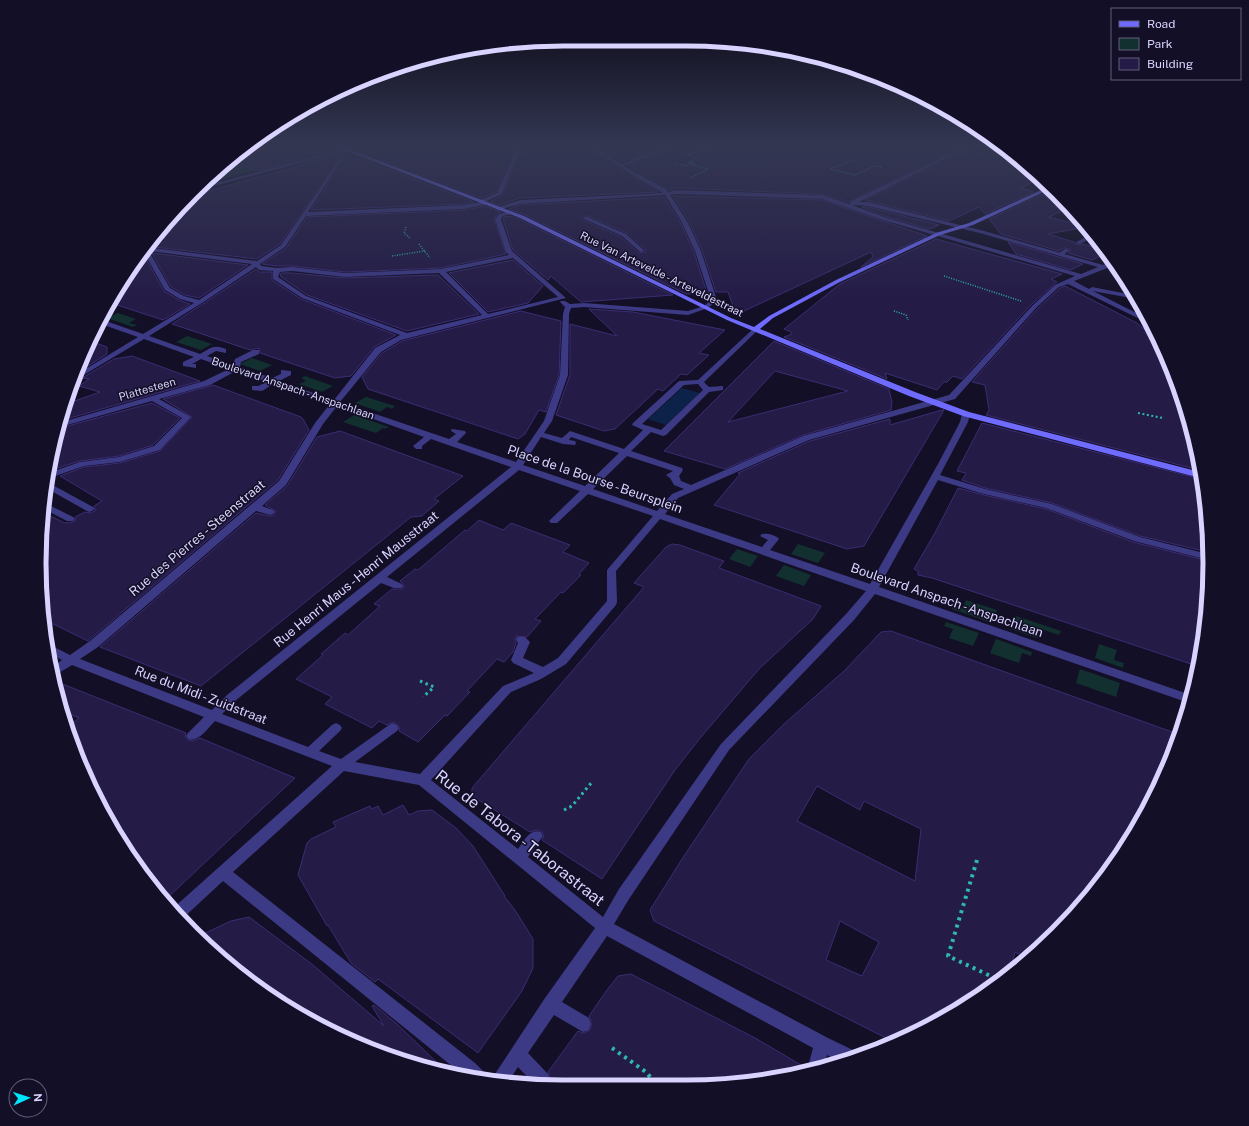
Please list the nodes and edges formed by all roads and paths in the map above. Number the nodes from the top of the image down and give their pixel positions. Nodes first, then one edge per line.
1 (314, 199) edge
2 (475, 199) edge
3 (490, 199) edge
4 (583, 199) edge
5 (670, 199) edge
6 (827, 199) edge
7 (858, 199) edge
8 (1025, 199) edge
9 (484, 202) junction
10 (849, 203) junction
11 (498, 208) junction
12 (511, 212) junction
13 (304, 214) junction
14 (586, 218) dead end
15 (945, 224) dead end
16 (406, 227) dead end
17 (962, 227) junction
18 (931, 230) dead end
19 (938, 234) junction
20 (410, 238) dead end
21 (1088, 238) edge
22 (1078, 243) dead end
23 (418, 244) dead end
24 (152, 250) edge
25 (425, 251) junction
26 (642, 251) dead end
27 (148, 255) edge
28 (392, 256) dead end
29 (514, 256) junction
30 (430, 259) dead end
31 (257, 263) junction
32 (1108, 266) edge
33 (1104, 267) junction
34 (277, 270) junction
35 (440, 271) junction
36 (944, 276) dead end
37 (1080, 276) junction
38 (1068, 281) junction
39 (1080, 287) junction
40 (1129, 297) edge
41 (563, 298) junction
42 (200, 302) junction
43 (568, 306) junction
44 (1035, 306) junction
45 (706, 307) junction
46 (894, 311) dead end
47 (487, 316) junction
48 (1141, 318) edge
49 (908, 320) dead end
50 (105, 323) edge
51 (756, 329) junction
52 (407, 335) junction
53 (144, 336) junction
54 (223, 351) dead end
55 (256, 352) dead end
56 (201, 356) junction
57 (193, 366) dead end
58 (236, 368) junction
59 (284, 372) dead end
60 (82, 374) edge
61 (273, 382) junction
62 (700, 382) junction
63 (255, 388) dead end
64 (720, 388) dead end
65 (707, 390) junction
66 (153, 399) junction
67 (936, 402) junction
68 (334, 403) junction
69 (1138, 413) dead end
70 (966, 414) junction
71 (1163, 418) dead end
72 (65, 424) edge
73 (649, 429) junction
74 (456, 431) dead end
75 (539, 434) junction
76 (430, 436) junction
77 (563, 441) junction
78 (450, 443) junction
79 (572, 443) dead end
80 (419, 447) dead end
81 (626, 452) junction
82 (487, 455) joint
83 (518, 466) junction
84 (54, 474) edge
85 (1195, 474) edge
86 (935, 476) junction
87 (51, 488) edge
88 (692, 489) junction
89 (586, 490) junction
90 (255, 507) junction
91 (49, 508) edge
92 (90, 509) dead end
93 (270, 512) dead end
94 (658, 515) junction
95 (70, 519) dead end
96 (554, 521) dead end
97 (694, 527) joint
98 (765, 536) dead end
99 (764, 551) junction
100 (1203, 556) edge
101 (379, 578) junction
102 (398, 586) dead end
103 (872, 589) junction
104 (521, 640) dead end
105 (54, 651) edge
106 (71, 660) junction
107 (57, 669) edge
108 (543, 672) junction
109 (420, 681) dead end
110 (423, 697) dead end
111 (1185, 697) edge
112 (214, 716) junction
113 (336, 728) dead end
114 (393, 728) dead end
115 (192, 736) dead end
116 (309, 753) junction
117 (342, 765) junction
118 (422, 780) junction
119 (592, 782) dead end
120 (564, 810) dead end
121 (536, 836) dead end
122 (519, 857) junction
123 (977, 860) dead end
124 (223, 872) junction
125 (180, 911) edge
126 (605, 926) junction
127 (994, 978) edge
128 (551, 1004) junction
129 (583, 1024) dead end
130 (822, 1044) junction
131 (612, 1048) dead end
132 (517, 1054) junction
133 (845, 1055) edge
134 (817, 1063) edge
135 (472, 1072) edge
136 (502, 1077) edge
137 (542, 1080) dead end
138 (653, 1080) edge

1 - 13 street
2 - 9 street, Rue Van Artevelde - Arteveldestraat
3 - 9 street
4 - 11 street
5 - 45 street
6 - 10 street
7 - 10 street
8 - 17 street
9 - 11 street, Rue Van Artevelde - Arteveldestraat
9 - 13 street
10 - 17 street
10 - 19 street
11 - 12 street, Rue Van Artevelde - Arteveldestraat
12 - 29 street
12 - 45 street, Rue Van Artevelde - Arteveldestraat
13 - 31 street
14 - 26 street
15 - 18 street
16 - 20 path
17 - 19 street
17 - 33 street
19 - 37 street
19 - 51 street
21 - 22 street
23 - 25 path
24 - 31 street
25 - 28 path
25 - 30 path
27 - 42 street
29 - 35 street
29 - 41 street
31 - 34 street
31 - 42 street
32 - 33 street
33 - 37 street
34 - 35 street
34 - 52 street
35 - 47 street
36 - 44 path
37 - 38 street
38 - 39 street
38 - 44 street
39 - 40 street
39 - 48 street
41 - 43 street
41 - 47 street, Rue des Pierres - Steenstraat
42 - 53 street
43 - 45 street
43 - 75 street, Rue Henri Maus - Henri Mausstraat
44 - 67 street
45 - 51 street, Rue Van Artevelde - Arteveldestraat
46 - 49 path
47 - 52 street, Rue des Pierres - Steenstraat
50 - 53 street, Boulevard Anspach - Anspachlaan
51 - 62 street
51 - 67 street, Rue Van Artevelde - Arteveldestraat
52 - 68 street, Rue des Pierres - Steenstraat
53 - 56 street, Boulevard Anspach - Anspachlaan
53 - 60 street
54 - 56 street
55 - 58 street, Plattesteen
56 - 57 street
56 - 58 street, Boulevard Anspach - Anspachlaan
58 - 61 street, Boulevard Anspach - Anspachlaan
58 - 66 street, Plattesteen
59 - 61 street
61 - 63 street
61 - 68 street, Boulevard Anspach - Anspachlaan
62 - 65 street
62 - 73 street
64 - 65 street
65 - 73 street
66 - 72 street, Plattesteen
66 - 84 street
67 - 70 street, Rue Van Artevelde - Arteveldestraat
67 - 88 street
68 - 76 street, Boulevard Anspach - Anspachlaan
68 - 90 street, Rue des Pierres - Steenstraat
69 - 71 path
70 - 85 street, Rue Van Artevelde - Arteveldestraat
70 - 86 street
73 - 81 street
74 - 78 street
75 - 77 street
75 - 83 street, Rue Henri Maus - Henri Mausstraat
76 - 78 street, Boulevard Anspach - Anspachlaan
76 - 80 street
77 - 79 street
77 - 81 street
78 - 82 street, Boulevard Anspach - Anspachlaan
81 - 88 street
81 - 89 street
82 - 83 street, Place de la Bourse - Beursplein
83 - 89 street, Place de la Bourse - Beursplein
83 - 101 street, Rue Henri Maus - Henri Mausstraat
86 - 100 street
86 - 103 street
87 - 92 street
88 - 94 street
89 - 94 street, Place de la Bourse - Beursplein
89 - 96 street
90 - 93 street
90 - 106 street, Rue des Pierres - Steenstraat
91 - 95 street
94 - 97 street, Place de la Bourse - Beursplein
94 - 108 street
97 - 99 street, Boulevard Anspach - Anspachlaan
98 - 99 street
99 - 103 street, Boulevard Anspach - Anspachlaan
101 - 102 street
101 - 112 street, Rue Henri Maus - Henri Mausstraat
103 - 111 street, Boulevard Anspach - Anspachlaan
103 - 126 street
104 - 108 street
105 - 106 street, Rue du Midi - Zuidstraat
106 - 107 street, Rue des Pierres - Steenstraat
106 - 112 street, Rue du Midi - Zuidstraat
108 - 118 street
109 - 110 path
112 - 115 street, Rue Henri Maus - Henri Mausstraat
112 - 116 street, Rue du Midi - Zuidstraat
113 - 116 street
114 - 117 street
116 - 117 street, Rue du Midi - Zuidstraat
117 - 118 street, Rue de Tabora - Taborastraat
117 - 124 street
118 - 122 street, Rue de Tabora - Taborastraat
119 - 120 path
121 - 122 street
122 - 126 street, Rue de Tabora - Taborastraat
123 - 127 path
124 - 125 street
124 - 135 street
126 - 128 street
126 - 130 street, Rue de Tabora - Taborastraat
128 - 129 street
128 - 132 street
130 - 133 street, Rue de Tabora - Taborastraat
130 - 134 street
131 - 138 path
132 - 136 street
132 - 137 street

